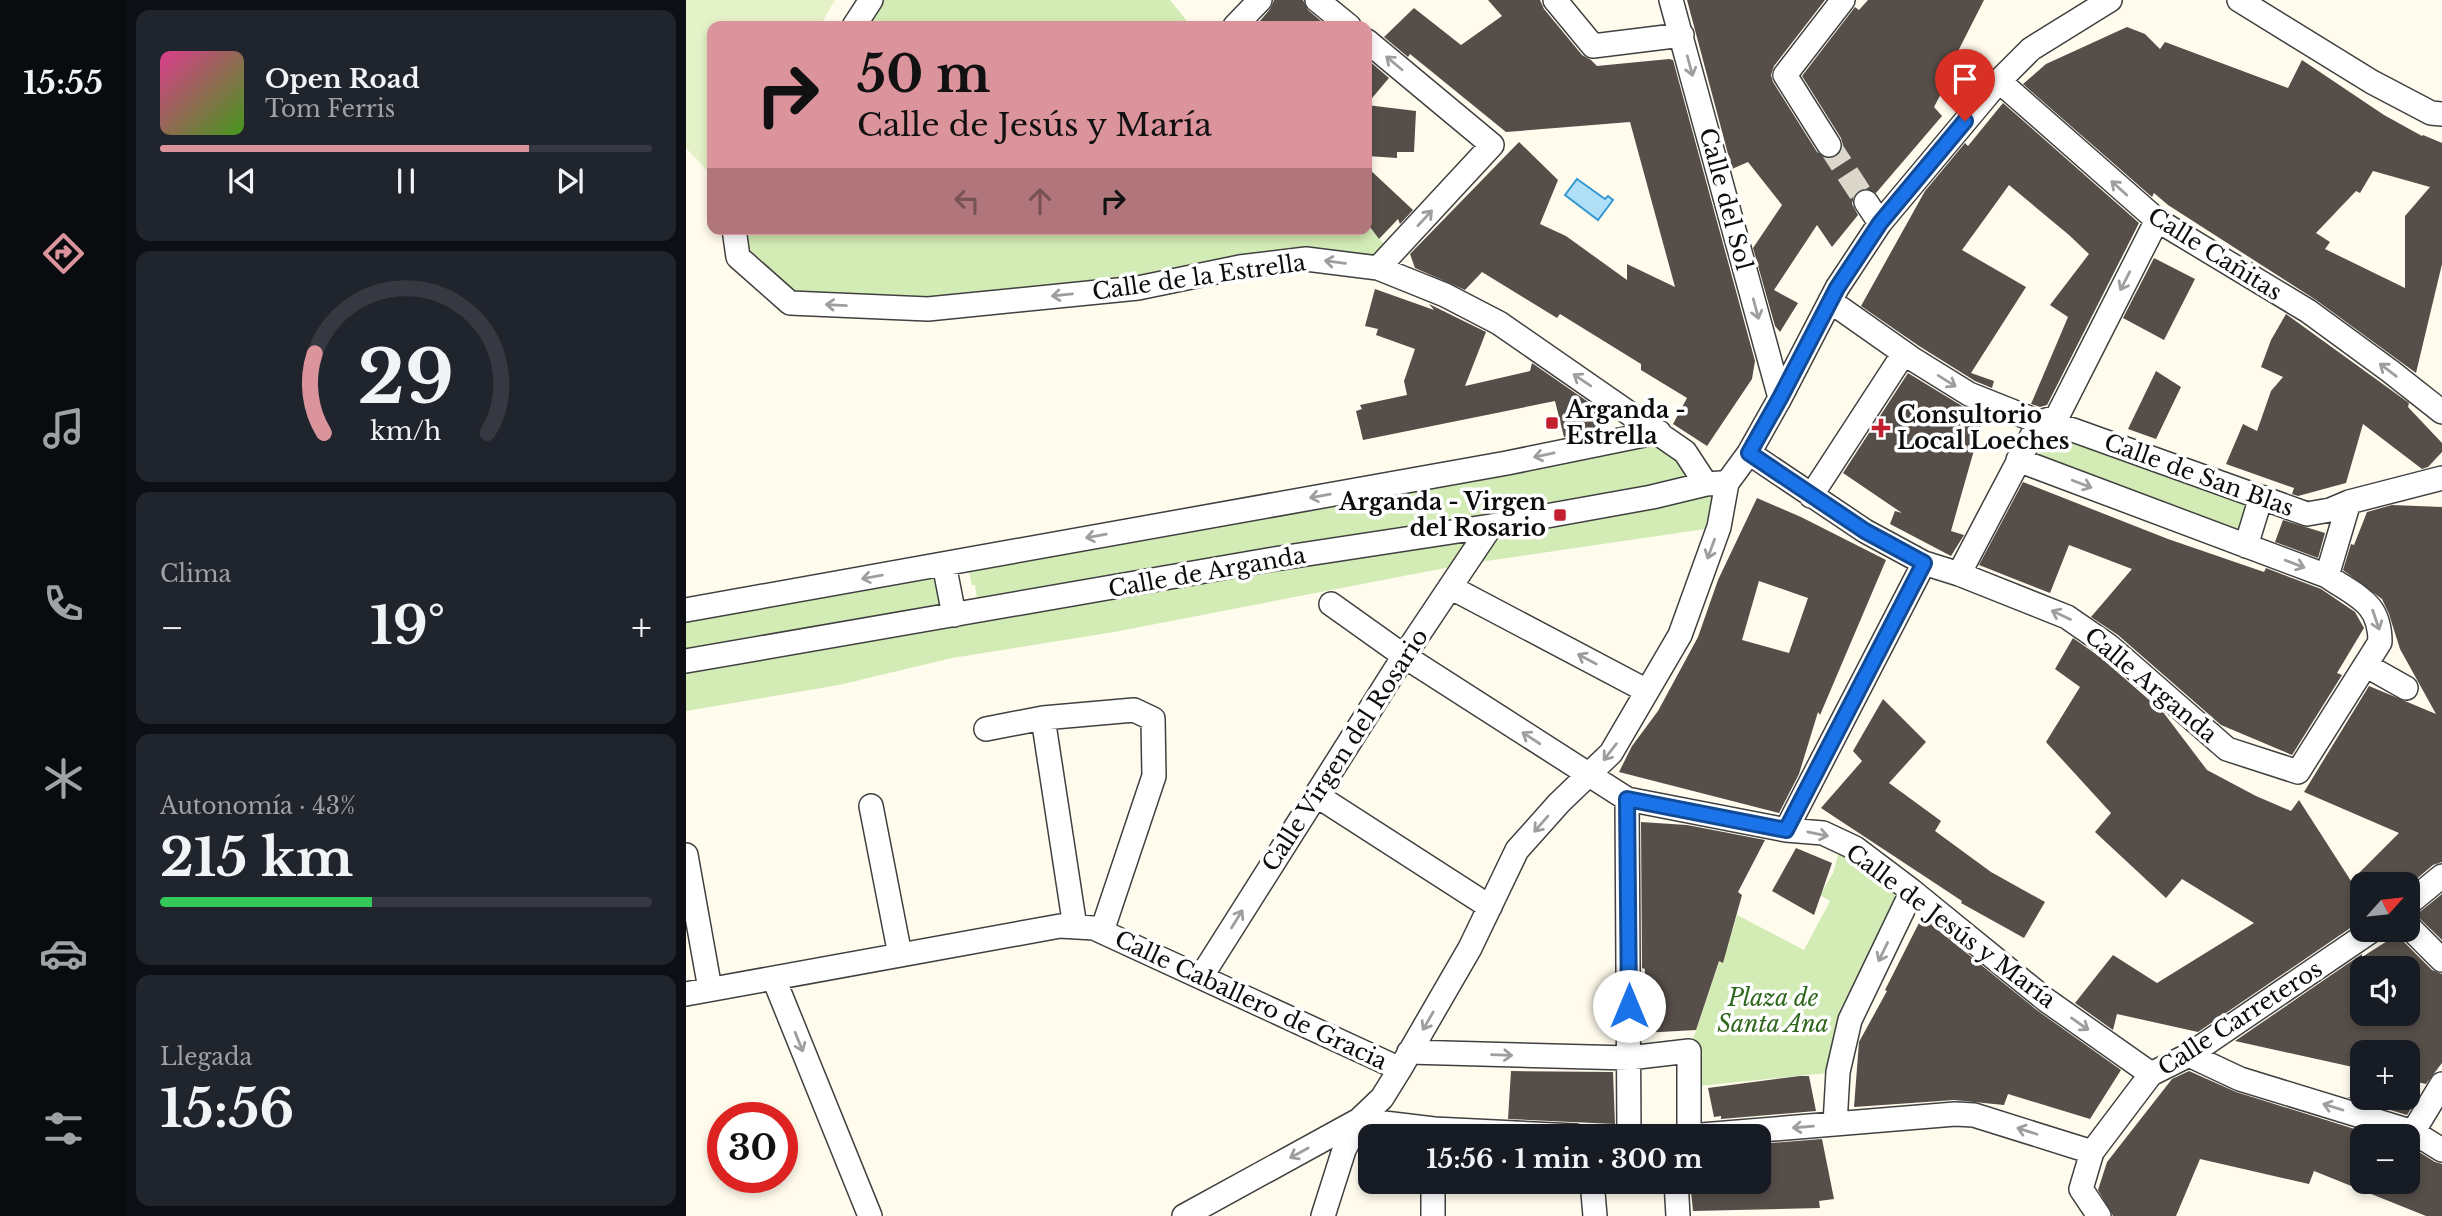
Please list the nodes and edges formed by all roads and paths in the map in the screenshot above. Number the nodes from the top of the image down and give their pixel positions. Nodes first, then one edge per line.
1 (871, 0) edge
2 (1260, 0) edge
3 (1317, 0) edge
4 (1555, 0) edge
5 (1671, 0) edge
6 (1843, 0) edge
7 (2110, 0) edge
8 (2239, 0) edge
9 (857, 21) edge
10 (1240, 21) edge
11 (1343, 21) edge
12 (1682, 35) junction
13 (1372, 45) edge
14 (1999, 80) junction
15 (2442, 114) edge
16 (1829, 145) tunnel mouth
17 (1866, 202) tunnel mouth
18 (2157, 220) junction
19 (1880, 223) junction
20 (735, 235) edge
21 (1378, 268) junction
22 (1830, 301) junction
23 (1904, 353) junction
24 (1780, 398) junction
25 (2442, 412) edge
26 (2039, 422) junction
27 (1659, 432) junction
28 (1749, 453) junction
29 (2018, 460) junction
30 (2442, 478) edge
31 (1717, 484) junction
32 (1811, 496) junction
33 (2261, 496) junction
34 (2349, 502) junction
35 (1491, 526) junction
36 (2246, 546) junction
37 (1924, 563) junction
38 (944, 564) junction
39 (1959, 574) junction
40 (2327, 576) junction
41 (1450, 587) junction
42 (1331, 604) dead end
43 (686, 610) edge
44 (954, 615) junction
45 (1404, 656) junction
46 (686, 661) edge
47 (2367, 666) junction
48 (2406, 688) dead end
49 (1647, 691) junction
50 (1042, 718) junction
51 (986, 729) dead end
52 (1588, 776) junction
53 (1316, 795) junction
54 (1627, 799) junction
55 (871, 806) dead end
56 (1786, 830) junction
57 (686, 855) edge
58 (2442, 876) edge
59 (1912, 891) junction
60 (2420, 894) edge
61 (1490, 907) junction
62 (1075, 927) junction
63 (1102, 931) junction
64 (2420, 938) edge
65 (2355, 942) edge
66 (900, 955) junction
67 (2442, 960) edge
68 (1201, 977) junction
69 (774, 979) junction
70 (710, 989) junction
71 (686, 994) edge
72 (2189, 1055) junction
73 (1629, 1058) junction
74 (1405, 1061) junction
75 (2151, 1074) junction
76 (2442, 1084) edge
77 (1359, 1120) junction
78 (1382, 1124) edge
79 (1632, 1124) edge
80 (1689, 1124) edge
81 (1835, 1124) junction
82 (2387, 1124) edge
83 (2418, 1124) edge
84 (1771, 1129) edge
85 (2420, 1136) edge
86 (2442, 1150) edge
87 (2092, 1152) junction
88 (1433, 1194) edge
89 (1593, 1194) edge
90 (1677, 1194) edge
91 (870, 1216) edge
92 (1184, 1216) edge
93 (1323, 1216) edge
94 (1433, 1216) edge
95 (1595, 1216) edge
96 (1678, 1216) edge
97 (2099, 1216) edge

1 - 9 street
2 - 10 street
3 - 11 street
4 - 12 street
5 - 12 street, Calle del Sol
6 - 16 street
7 - 14 street
8 - 15 street
12 -> 24 street, Calle del Sol
21 -> 13 street
18 -> 14 street, Calle Cañitas
14 - 19 street
17 - 19 street
25 -> 18 street, Calle Cañitas
18 -> 26 street
19 - 22 street
21 -> 20 street, Calle de la Estrella
27 -> 21 street, Calle de la Estrella
22 - 23 street, Calle de San Blas
22 - 24 street
23 -> 26 street, Calle de San Blas
23 - 32 street
24 - 28 street
26 - 29 street
26 - 33 street, Calle de San Blas
27 - 31 street, Calle de la Estrella
27 -> 38 street
28 - 31 street
28 - 32 street, Calle Arganda
29 -> 36 street
29 - 39 street
30 - 34 street, Calle de San Blas
31 - 35 street, Calle de Arganda
31 -> 49 street
32 - 37 street, Calle Arganda
33 - 34 street, Calle de San Blas
33 - 36 street
34 - 40 street
35 - 41 street, Calle Virgen del Rosario
35 - 44 street, Calle de Arganda
36 -> 40 street
37 - 39 street, Calle Arganda
37 - 56 street
38 -> 43 street
38 - 44 street
47 -> 39 street, Calle Arganda
40 -> 47 street
41 - 45 street, Calle Virgen del Rosario
49 -> 41 street
42 - 45 street, Calle de Jesús y María
44 - 46 street, Calle de Arganda
52 -> 45 street, Calle de Jesús y María
45 - 53 street, Calle Virgen del Rosario
47 - 48 street
49 -> 52 street
50 - 51 street, Calle Caballero de Gracia
50 - 62 street
50 - 63 street, Calle Caballero de Gracia
52 - 54 street, Calle de Jesús y María
52 -> 61 street
53 - 61 street
68 -> 53 street, Calle Virgen del Rosario
54 - 56 street, Calle de Jesús y María
54 - 73 street
55 - 66 street
56 -> 59 street, Calle de Jesús y María
57 - 70 street
58 - 60 street
59 -> 75 street, Calle de Jesús y María
59 -> 81 street
61 -> 74 street
62 - 63 street, Calle Caballero de Gracia
62 - 66 street, Calle Caballero de Gracia
63 - 68 street, Calle Caballero de Gracia
64 - 67 street
65 - 72 street, Calle Carreteros
66 - 69 street, Calle Caballero de Gracia
68 - 74 street, Calle Caballero de Gracia
69 - 70 street, Calle Caballero de Gracia
69 -> 91 street
70 - 71 street, Calle Caballero de Gracia
72 - 75 street, Calle Carreteros
82 -> 72 street
74 -> 73 street
73 - 79 street
73 - 80 street
74 - 77 street
75 - 87 street, Calle Carreteros
76 - 83 street
77 - 78 street
77 -> 92 street
77 - 93 street
81 -> 84 street
87 -> 81 street
85 - 86 street
87 - 97 street
88 - 94 street
89 - 95 street
90 - 96 street

